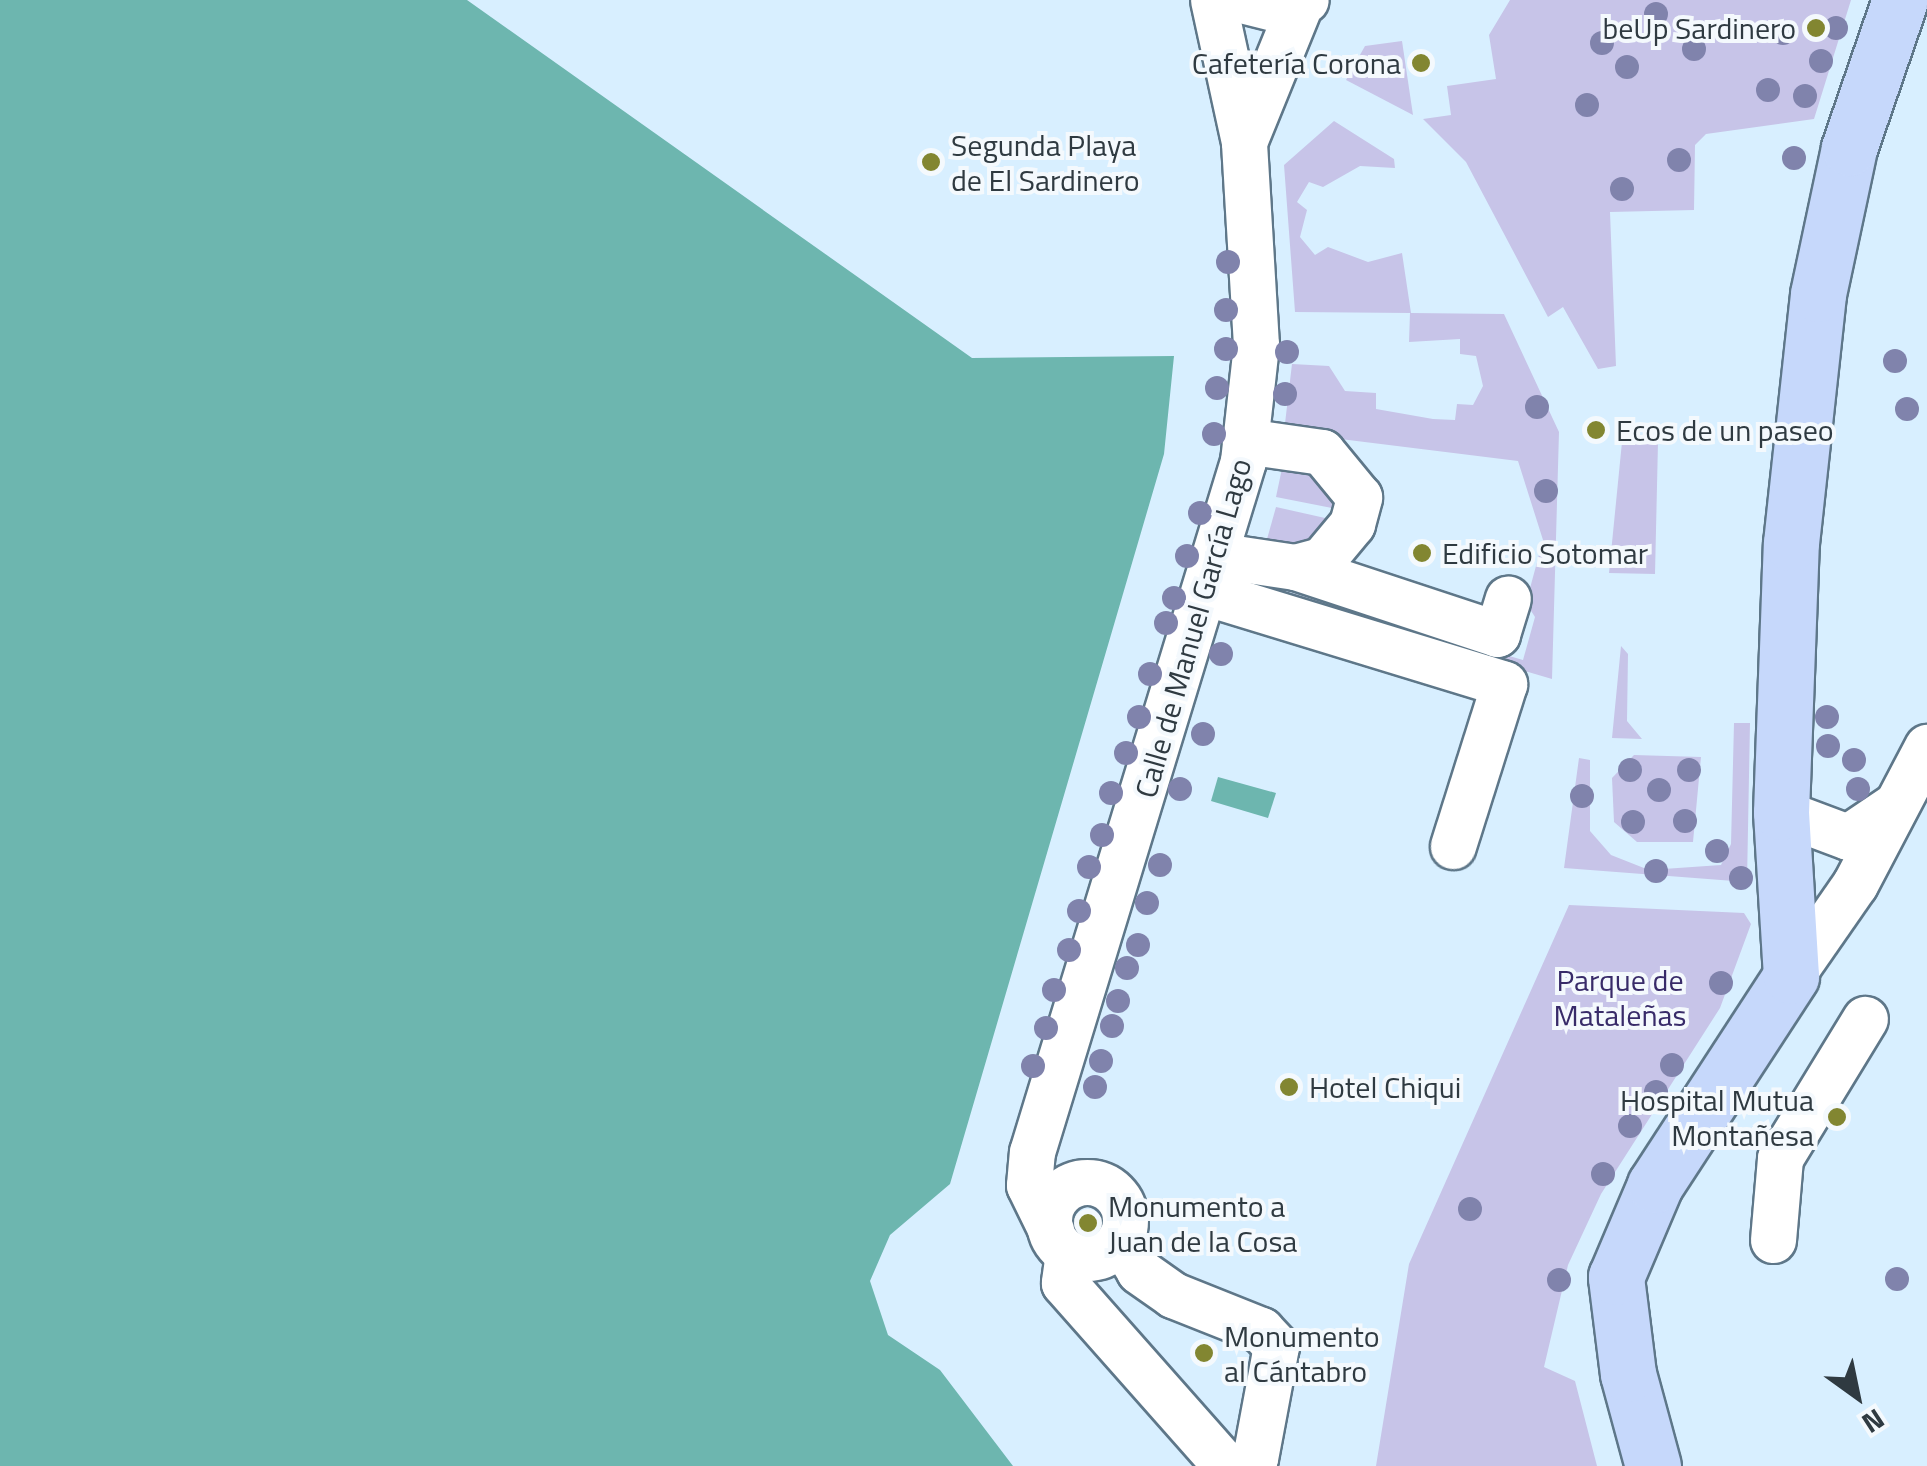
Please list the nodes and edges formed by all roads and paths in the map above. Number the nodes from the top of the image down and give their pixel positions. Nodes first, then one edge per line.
1 (1213, 0) edge
2 (1241, 0) edge
3 (1900, 0) edge
4 (1303, 2) edge
5 (1244, 142) junction
6 (1245, 441) junction
7 (1296, 567) junction
8 (1210, 573) junction
9 (1508, 599) dead end
10 (1927, 747) edge
11 (1894, 806) junction
12 (1781, 812) junction
13 (1453, 846) dead end
14 (1788, 874) junction
15 (1855, 884) junction
16 (1792, 976) junction
17 (1865, 1019) dead end
18 (1054, 1101) junction
19 (1090, 1182) junction
20 (1120, 1239) junction
21 (1772, 1240) dead end
22 (1059, 1241) junction
23 (1226, 1466) edge
24 (1237, 1466) edge
25 (1653, 1466) edge

1 - 5 street, Calle de Manuel García Lago
2 - 4 street
3 - 12 main road
4 - 5 street, Calle de Manuel García Lago
5 - 6 street, Calle de Manuel García Lago
6 - 7 street
6 - 8 street, Calle de Manuel García Lago
7 - 8 street
7 - 9 street
8 - 13 street
8 - 18 street, Calle de Manuel García Lago
10 - 11 street
11 - 12 street
11 - 15 street
12 - 14 main road
14 - 15 street
14 - 16 main road
15 - 16 street
16 - 25 main road
17 - 21 street
18 - 19 street
18 - 22 street, Calle de Manuel García Lago
19 - 20 street
19 - 22 street
20 - 22 street
20 - 24 street
22 - 23 street, Calle de Manuel García Lago

